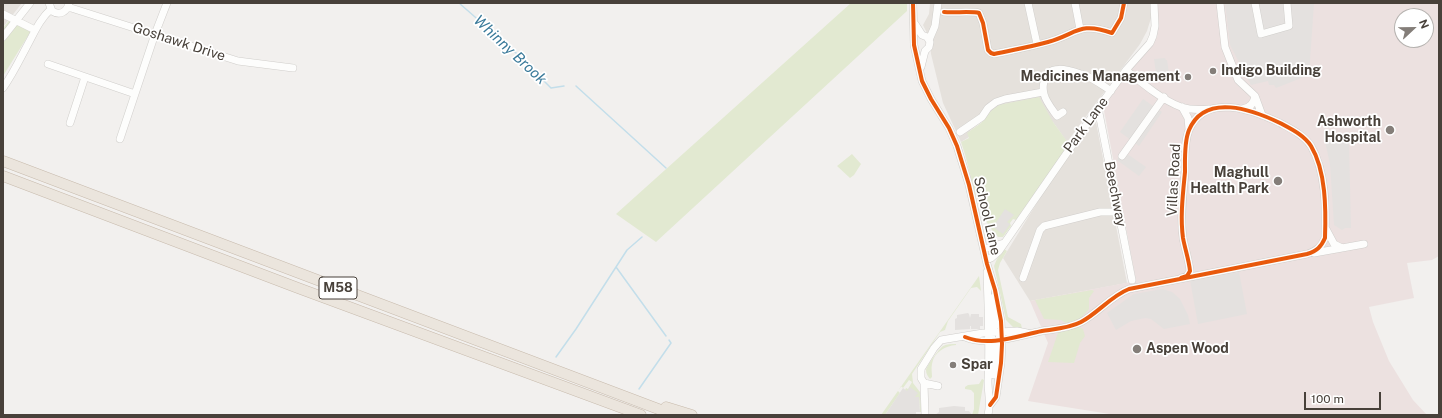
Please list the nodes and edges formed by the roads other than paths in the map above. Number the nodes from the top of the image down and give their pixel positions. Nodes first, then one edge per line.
1 (30, 3) edge
2 (167, 3) edge
3 (913, 3) edge
4 (938, 3) edge
5 (1028, 3) edge
6 (1075, 3) edge
7 (1124, 3) edge
8 (1154, 3) edge
9 (1220, 3) edge
10 (1255, 3) edge
11 (1287, 3) edge
12 (68, 5) edge
13 (50, 6) edge
14 (944, 12) dead end
15 (3, 14) edge
16 (15, 20) junction
17 (915, 24) junction
18 (1080, 29) junction
19 (35, 30) junction
20 (155, 34) junction
21 (3, 37) edge
22 (925, 37) junction
23 (915, 40) junction
24 (1037, 44) junction
25 (916, 48) junction
26 (925, 51) junction
27 (48, 64) dead end
28 (293, 68) dead end
29 (920, 69) junction
30 (1126, 70) junction
31 (85, 77) junction
32 (3, 88) edge
33 (1111, 91) junction
34 (1043, 92) junction
35 (135, 94) junction
36 (1255, 96) junction
37 (1164, 97) junction
38 (1182, 107) junction
39 (1098, 108) junction
40 (1212, 109) junction
41 (1242, 109) junction
42 (1063, 112) dead end
43 (1262, 115) junction
44 (70, 123) dead end
45 (1189, 130) junction
46 (960, 132) dead end
47 (120, 139) dead end
48 (1122, 156) dead end
49 (3, 161) edge
50 (3, 176) edge
51 (1118, 212) junction
52 (1325, 227) junction
53 (1004, 243) junction
54 (1364, 244) dead end
55 (1342, 248) junction
56 (984, 249) junction
57 (1308, 254) junction
58 (986, 262) junction
59 (1192, 273) junction
60 (991, 277) junction
61 (1023, 278) dead end
62 (1132, 280) dead end
63 (1001, 332) junction
64 (991, 333) junction
65 (1031, 333) junction
66 (965, 337) junction
67 (1000, 340) junction
68 (989, 341) junction
69 (924, 383) junction
70 (600, 386) junction
71 (938, 386) dead end
72 (989, 390) junction
73 (990, 405) junction
74 (637, 414) edge
75 (674, 415) edge
76 (692, 415) edge
77 (925, 415) edge
78 (988, 415) edge

1 - 16 street
2 - 20 street
3 - 17 street, School Lane
4 - 22 street
5 - 24 street
6 - 18 street
7 - 18 street
8 - 30 street, Park Lane
9 - 36 street
10 - 11 street
12 - 13 street
12 - 20 street, Goshawk Drive
13 - 19 street
14 - 24 street
15 - 16 street
16 - 19 street
16 - 21 street
17 - 22 street, School Lane
17 - 23 street, School Lane
18 - 24 street
19 - 32 street
20 - 28 street, Goshawk Drive
20 - 35 street
22 - 23 street
22 - 26 street
23 - 25 street, School Lane
25 - 26 street
25 - 29 street, School Lane
26 - 29 street
27 - 31 street
29 - 56 street, School Lane
30 - 33 street, Park Lane
30 - 37 street
31 - 35 street
31 - 44 street
33 - 34 street
33 - 39 street, Park Lane
34 - 42 street
34 - 46 street
35 - 47 street
36 - 41 street
36 - 43 street
37 - 38 street
37 - 48 street
38 - 40 street
38 - 45 street
39 - 51 street, Beechway
39 - 53 street, Park Lane
40 - 41 street
40 - 45 street, Villas Road
41 - 43 street
43 - 52 street
45 - 59 street, Villas Road
49 - 70 highway, M58
50 - 74 highway, M58
51 - 61 street
51 - 62 street, Beechway
52 - 55 street
52 - 57 street
53 - 56 street
53 - 58 street, Park Lane
54 - 55 street
55 - 57 street
56 - 58 street, School Lane
57 - 59 street
58 - 60 street, School Lane
58 - 64 street, School Lane
59 - 65 street
60 - 63 street, School Lane
60 - 64 street, School Lane
63 - 64 street
63 - 65 street
63 - 67 street, School Lane
64 - 66 street
64 - 68 street, School Lane
65 - 67 street
66 - 68 street
66 - 69 street
67 - 68 street
67 - 72 street, School Lane
67 - 73 street, School Lane
68 - 72 street, School Lane
69 - 71 street
69 - 77 street
70 - 75 highway, M58
70 - 76 highway, M58
72 - 73 street, School Lane
73 - 78 street

